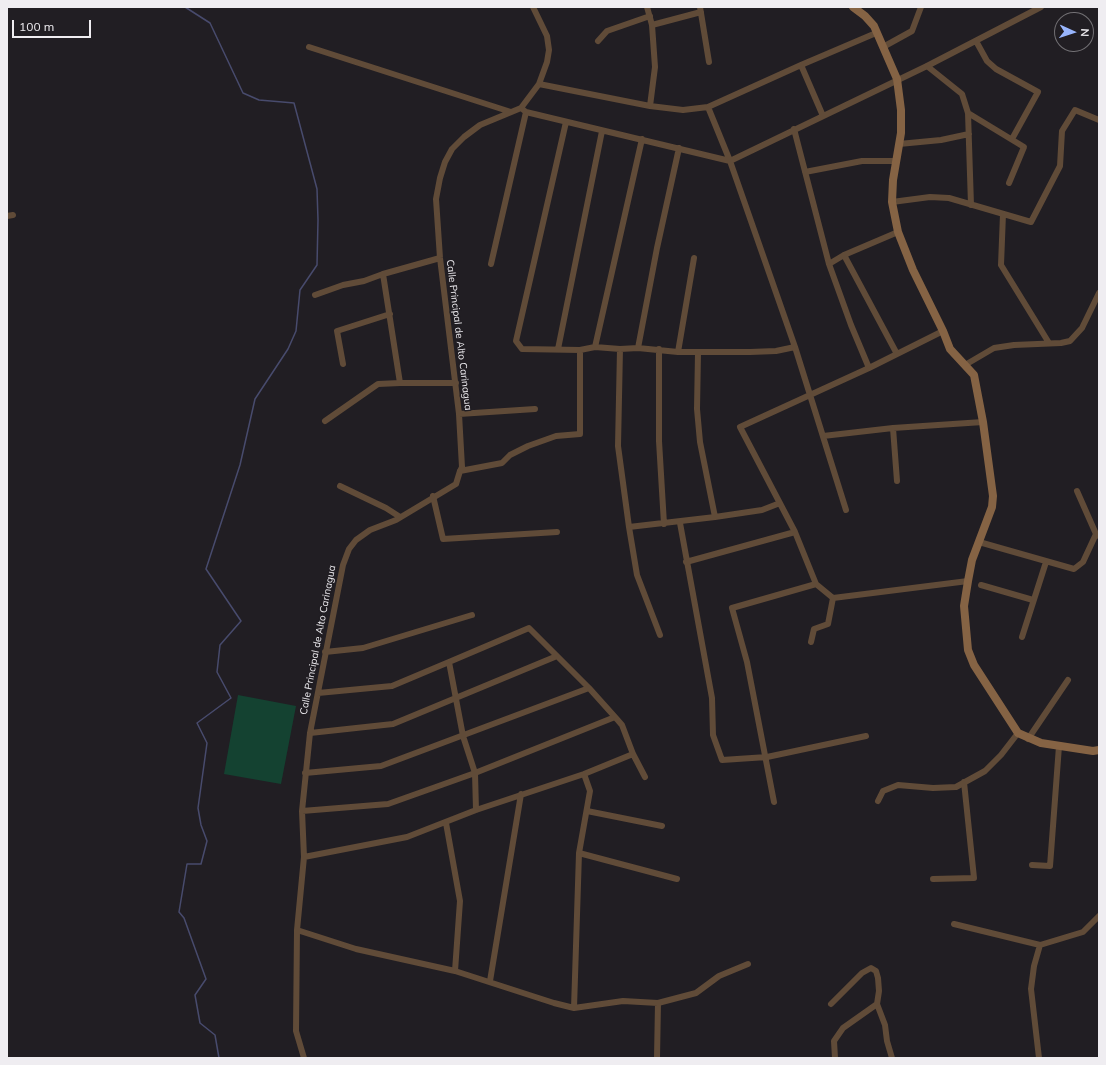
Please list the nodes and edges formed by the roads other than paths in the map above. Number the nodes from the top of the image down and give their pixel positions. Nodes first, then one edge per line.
1 (533, 7) edge
2 (648, 7) edge
3 (853, 7) edge
4 (921, 7) edge
5 (1040, 7) edge
6 (700, 10) edge
7 (650, 16) junction
8 (652, 25) junction
9 (876, 34) junction
10 (598, 41) dead end
11 (976, 41) junction
12 (309, 47) dead end
13 (882, 47) junction
14 (710, 62) dead end
15 (801, 65) junction
16 (927, 66) junction
17 (897, 79) junction
18 (539, 84) junction
19 (650, 106) junction
20 (708, 108) junction
21 (523, 110) junction
22 (511, 112) junction
23 (968, 113) junction
24 (823, 116) junction
25 (1099, 120) edge
26 (566, 122) junction
27 (794, 130) junction
28 (602, 131) junction
29 (969, 134) junction
30 (642, 139) junction
31 (1012, 139) junction
32 (899, 144) junction
33 (679, 148) junction
34 (730, 161) junction
35 (897, 161) junction
36 (805, 172) junction
37 (1009, 183) dead end
38 (892, 202) junction
39 (971, 205) junction
40 (1003, 214) junction
41 (898, 232) junction
42 (844, 255) junction
43 (440, 258) junction
44 (694, 258) dead end
45 (491, 264) dead end
46 (829, 264) junction
47 (383, 274) junction
48 (1099, 292) edge
49 (315, 295) dead end
50 (390, 314) junction
51 (943, 330) junction
52 (1049, 343) junction
53 (595, 347) junction
54 (795, 347) junction
55 (638, 348) junction
56 (558, 349) junction
57 (620, 349) junction
58 (659, 349) junction
59 (580, 350) junction
60 (678, 352) junction
61 (698, 352) junction
62 (897, 354) junction
63 (343, 364) dead end
64 (965, 365) junction
65 (869, 368) junction
66 (400, 383) junction
67 (456, 383) junction
68 (811, 395) junction
69 (535, 408) dead end
70 (459, 414) junction
71 (325, 421) dead end
72 (983, 422) junction
73 (893, 428) junction
74 (823, 436) junction
75 (460, 471) junction
76 (897, 481) dead end
77 (340, 486) dead end
78 (1077, 491) dead end
79 (434, 496) junction
80 (780, 503) junction
81 (846, 510) dead end
82 (400, 517) junction
83 (715, 518) junction
84 (680, 523) junction
85 (664, 524) junction
86 (629, 527) junction
87 (557, 532) dead end
88 (795, 532) junction
89 (1098, 535) edge
90 (979, 542) junction
91 (686, 562) junction
92 (1046, 562) junction
93 (968, 581) junction
94 (816, 584) junction
95 (981, 585) dead end
96 (833, 598) junction
97 (1033, 600) junction
98 (472, 615) dead end
99 (660, 635) dead end
100 (1022, 637) dead end
101 (811, 642) dead end
102 (325, 652) junction
103 (557, 656) junction
104 (449, 662) junction
105 (1068, 680) dead end
106 (589, 688) junction
107 (318, 693) junction
108 (455, 699) junction
109 (615, 717) junction
110 (310, 732) junction
111 (1018, 733) junction
112 (464, 736) junction
113 (866, 736) dead end
114 (1028, 739) junction
115 (1059, 746) junction
116 (1099, 750) edge
117 (633, 754) junction
118 (767, 757) junction
119 (305, 772) junction
120 (475, 773) junction
121 (584, 774) junction
122 (645, 777) dead end
123 (964, 782) junction
124 (521, 794) junction
125 (878, 801) dead end
126 (774, 802) dead end
127 (476, 810) junction
128 (302, 811) junction
129 (587, 811) junction
130 (446, 822) junction
131 (662, 826) dead end
132 (579, 853) junction
133 (304, 857) junction
134 (1032, 865) dead end
135 (933, 879) dead end
136 (677, 880) dead end
137 (1099, 916) edge
138 (954, 924) dead end
139 (297, 930) junction
140 (1040, 945) junction
141 (748, 964) dead end
142 (454, 971) junction
143 (490, 981) junction
144 (658, 1003) junction
145 (831, 1004) dead end
146 (877, 1004) junction
147 (574, 1008) junction
148 (304, 1058) edge
149 (657, 1058) edge
150 (835, 1058) edge
151 (892, 1058) edge
152 (1039, 1058) edge

1 - 18 street
2 - 7 street
3 - 9 street
4 - 13 street
5 - 11 street
6 - 8 street
6 - 14 street
7 - 8 street
7 - 10 street
8 - 19 street
9 - 13 street
9 - 15 street
11 - 16 street
11 - 31 street
12 - 22 street
13 - 17 street
15 - 20 street
15 - 24 street
16 - 17 street
16 - 23 street
17 - 24 street
17 - 32 street
18 - 19 street
18 - 21 street
19 - 20 street
20 - 34 street
21 - 22 street, Calle Principal de Alto Carinagua
21 - 26 street
21 - 45 street
22 - 43 street, Calle Principal de Alto Carinagua
23 - 29 street
23 - 31 street
24 - 27 street
25 - 40 street
26 - 28 street
26 - 56 street
27 - 34 street
27 - 36 street
28 - 30 street
28 - 56 street
29 - 32 street
29 - 39 street
30 - 33 street
30 - 53 street
31 - 37 street
32 - 35 street
33 - 34 street
33 - 55 street
34 - 54 street
35 - 36 street
35 - 38 street
36 - 46 street
38 - 39 street
38 - 41 street
39 - 40 street
40 - 52 street
41 - 42 street
41 - 51 street
42 - 46 street
42 - 62 street
43 - 47 street
43 - 67 street, Calle Principal de Alto Carinagua
44 - 60 street
46 - 65 street
47 - 49 street
47 - 50 street
48 - 52 street
50 - 63 street
50 - 66 street
51 - 62 street
51 - 64 street
52 - 64 street
53 - 57 street
53 - 59 street
54 - 61 street
54 - 68 street
55 - 57 street
55 - 58 street
56 - 59 street
57 - 86 street
58 - 60 street
58 - 85 street
59 - 75 street
60 - 61 street
61 - 83 street
62 - 65 street
64 - 72 street
65 - 68 street
66 - 67 street
66 - 71 street
67 - 70 street, Calle Principal de Alto Carinagua
68 - 74 street
68 - 80 street
69 - 70 street
70 - 75 street, Calle Principal de Alto Carinagua
72 - 73 street
72 - 90 street
73 - 74 street
73 - 76 street
74 - 81 street
75 - 79 street, Calle Principal de Alto Carinagua
77 - 82 street
78 - 89 street
79 - 82 street, Calle Principal de Alto Carinagua
79 - 87 street
80 - 83 street
80 - 88 street
82 - 102 street, Calle Principal de Alto Carinagua
83 - 84 street
84 - 85 street
84 - 91 street
85 - 86 street
86 - 99 street
88 - 91 street
88 - 94 street
89 - 92 street
90 - 92 street
90 - 93 street
91 - 118 street
92 - 97 street
93 - 96 street
93 - 111 street
94 - 96 street
94 - 118 street
95 - 97 street
96 - 101 street
97 - 100 street
98 - 102 street
102 - 107 street, Calle Principal de Alto Carinagua
103 - 104 street
103 - 106 street
103 - 108 street
104 - 107 street
104 - 108 street
105 - 114 street
106 - 109 street
106 - 112 street
107 - 110 street, Calle Principal de Alto Carinagua
108 - 110 street
108 - 112 street
109 - 117 street
109 - 120 street
110 - 119 street, Calle Principal de Alto Carinagua
111 - 114 street
111 - 123 street
112 - 119 street
112 - 120 street
113 - 118 street
114 - 115 street
115 - 116 street
115 - 134 street
117 - 121 street
117 - 122 street
118 - 126 street
119 - 128 street, Calle Principal de Alto Carinagua
120 - 127 street
120 - 128 street
121 - 124 street
121 - 129 street
123 - 125 street
123 - 135 street
124 - 127 street
124 - 143 street
127 - 130 street
128 - 133 street, Calle Principal de Alto Carinagua
129 - 131 street
129 - 132 street
130 - 133 street
130 - 142 street
132 - 136 street
132 - 147 street
133 - 139 street, Calle Principal de Alto Carinagua
137 - 140 street
138 - 140 street
139 - 142 street
139 - 148 street, Calle Principal de Alto Carinagua
140 - 152 street
141 - 144 street
142 - 143 street
143 - 147 street
144 - 147 street
144 - 149 street
145 - 146 street
146 - 150 street
146 - 151 street

